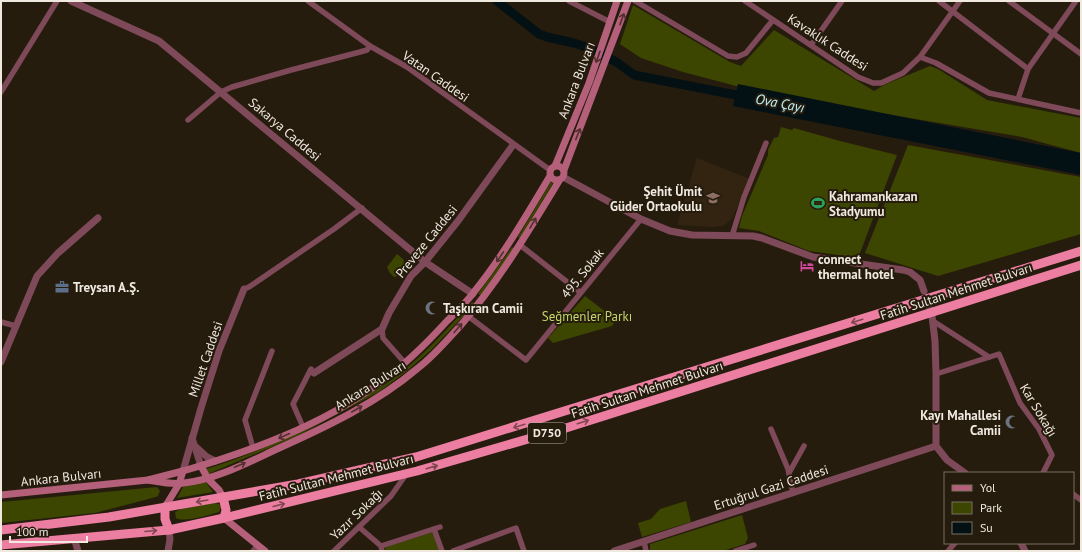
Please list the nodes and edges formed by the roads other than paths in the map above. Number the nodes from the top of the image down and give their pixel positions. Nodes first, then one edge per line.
1 (57, 1) edge
2 (71, 1) edge
3 (308, 1) edge
4 (569, 1) edge
5 (617, 1) edge
6 (628, 1) edge
7 (635, 1) edge
8 (745, 1) edge
9 (842, 1) edge
10 (939, 1) edge
11 (960, 1) edge
12 (1009, 1) edge
13 (1076, 1) edge
14 (953, 11) junction
15 (773, 20) junction
16 (610, 22) junction
17 (1053, 33) junction
18 (811, 45) junction
19 (370, 46) junction
20 (1081, 54) edge
21 (920, 57) junction
22 (1028, 69) junction
23 (1, 92) edge
24 (221, 92) junction
25 (1018, 99) junction
26 (1081, 113) edge
27 (188, 120) dead end
28 (766, 143) dead end
29 (513, 145) junction
30 (552, 171) junction
31 (562, 176) junction
32 (362, 208) junction
33 (98, 218) dead end
34 (641, 219) junction
35 (732, 236) junction
36 (512, 238) junction
37 (520, 245) junction
38 (1081, 251) edge
39 (425, 262) junction
40 (1081, 265) edge
41 (244, 289) joint
42 (924, 291) tunnel mouth
43 (580, 292) junction
44 (473, 294) junction
45 (482, 301) junction
46 (468, 316) junction
47 (932, 319) joint
48 (1, 322) edge
49 (16, 326) junction
50 (382, 329) junction
51 (272, 351) dead end
52 (989, 357) junction
53 (1, 362) edge
54 (405, 363) junction
55 (312, 371) joint
56 (936, 374) junction
57 (303, 427) junction
58 (771, 429) dead end
59 (192, 437) junction
60 (195, 446) junction
61 (804, 446) dead end
62 (936, 446) junction
63 (253, 448) junction
64 (215, 461) junction
65 (201, 466) junction
66 (183, 471) junction
67 (965, 472) edge
68 (1044, 472) edge
69 (407, 473) junction
70 (789, 473) junction
71 (208, 478) junction
72 (148, 480) junction
73 (179, 484) junction
74 (793, 493) junction
75 (1, 495) edge
76 (223, 497) junction
77 (165, 507) junction
78 (224, 518) junction
79 (359, 527) junction
80 (1, 530) edge
81 (169, 530) junction
82 (74, 538) junction
83 (644, 542) junction
84 (1, 545) edge
85 (754, 545) dead end
86 (255, 548) edge
87 (382, 549) edge
88 (78, 551) edge
89 (168, 551) edge
90 (265, 551) edge
91 (334, 551) edge
92 (442, 551) edge
93 (453, 551) edge
94 (524, 551) edge
95 (614, 551) edge
96 (646, 551) edge
97 (735, 551) edge

1 - 23 street
2 - 24 street, Sakarya Caddesi
3 - 19 street, Vatan Caddesi
4 - 16 street
5 - 16 main road, Ankara Bulvarı
31 -> 6 main road, Ankara Bulvarı
7 - 15 street
8 - 15 street, Kavaklık Caddesi
9 - 18 street
10 - 14 street
11 - 14 street, Kavaklık Caddesi
12 - 17 street
13 - 17 street
14 - 21 street, Kavaklık Caddesi
14 - 22 street
15 - 18 street, Kavaklık Caddesi
16 -> 30 main road, Ankara Bulvarı
17 - 20 street
17 - 22 street
18 - 21 street, Kavaklık Caddesi
19 - 24 street
19 - 29 street, Vatan Caddesi
21 - 25 street
22 - 25 street
24 - 27 street
24 - 32 street, Sakarya Caddesi
25 - 26 street
28 - 35 street
29 - 30 street, Vatan Caddesi
29 - 39 street, Preveze Caddesi
30 - 31 main road
30 - 31 main road
30 - 36 main road, Ankara Bulvarı
31 - 34 street
37 -> 31 main road, Ankara Bulvarı
32 - 39 street, Sakarya Caddesi
32 - 41 street
33 - 49 street
34 - 35 street
34 - 43 street, 495. Sokak
35 - 42 street
36 - 37 main road
36 -> 44 main road, Ankara Bulvarı
37 - 43 street
37 - 45 main road, Ankara Bulvarı
38 -> 76 highway, Fatih Sultan Mehmet Bulvarı / D750
39 - 44 street, Sakarya Caddesi
39 - 50 street, Preveze Caddesi
69 -> 40 highway, Fatih Sultan Mehmet Bulvarı / D750
41 - 59 street, Millet Caddesi
43 - 46 street, 495. Sokak
44 - 45 main road
44 - 54 main road, Ankara Bulvarı
45 - 46 main road, Ankara Bulvarı
71 -> 46 main road, Ankara Bulvarı
47 - 52 street
47 - 56 street
48 - 49 street
49 - 53 street
50 - 54 street
50 - 55 street
51 - 63 street
52 - 56 street
52 - 68 street, Kar Sokağı
54 - 57 main road, Ankara Bulvarı
55 - 57 street
56 - 62 street
57 -> 63 main road, Ankara Bulvarı
58 - 70 street
59 - 60 street
59 - 66 street, Millet Caddesi
60 - 64 street
60 - 65 street
61 - 70 street
62 - 67 street
62 - 74 street, Ertuğrul Gazi Caddesi
63 - 64 main road, Ankara Bulvarı
64 - 65 main road, Ankara Bulvarı
65 - 66 main road, Ankara Bulvarı
65 - 71 main road
66 - 72 main road, Ankara Bulvarı
66 - 73 main road
78 -> 69 highway, Fatih Sultan Mehmet Bulvarı / D750
69 - 79 street, Yazır Sokağı
70 - 74 street
71 - 73 main road, Ankara Bulvarı
71 - 76 main road
72 - 73 main road, Ankara Bulvarı
72 - 75 main road, Ankara Bulvarı
73 - 77 main road
74 - 83 street, Ertuğrul Gazi Caddesi
76 -> 77 highway, Fatih Sultan Mehmet Bulvarı / D750
76 - 78 highway
77 - 80 highway, Fatih Sultan Mehmet Bulvarı / D750
77 - 81 highway
78 - 81 highway, Fatih Sultan Mehmet Bulvarı / D750
78 - 86 main road
79 - 87 street
79 - 91 street, Yazır Sokağı
82 -> 81 highway, Fatih Sultan Mehmet Bulvarı / D750
81 - 89 street
82 - 84 highway, Fatih Sultan Mehmet Bulvarı / D750
82 - 88 street
83 - 95 street, Ertuğrul Gazi Caddesi
83 - 96 street
85 - 97 street
86 - 90 main road
87 - 92 street
93 - 94 street

